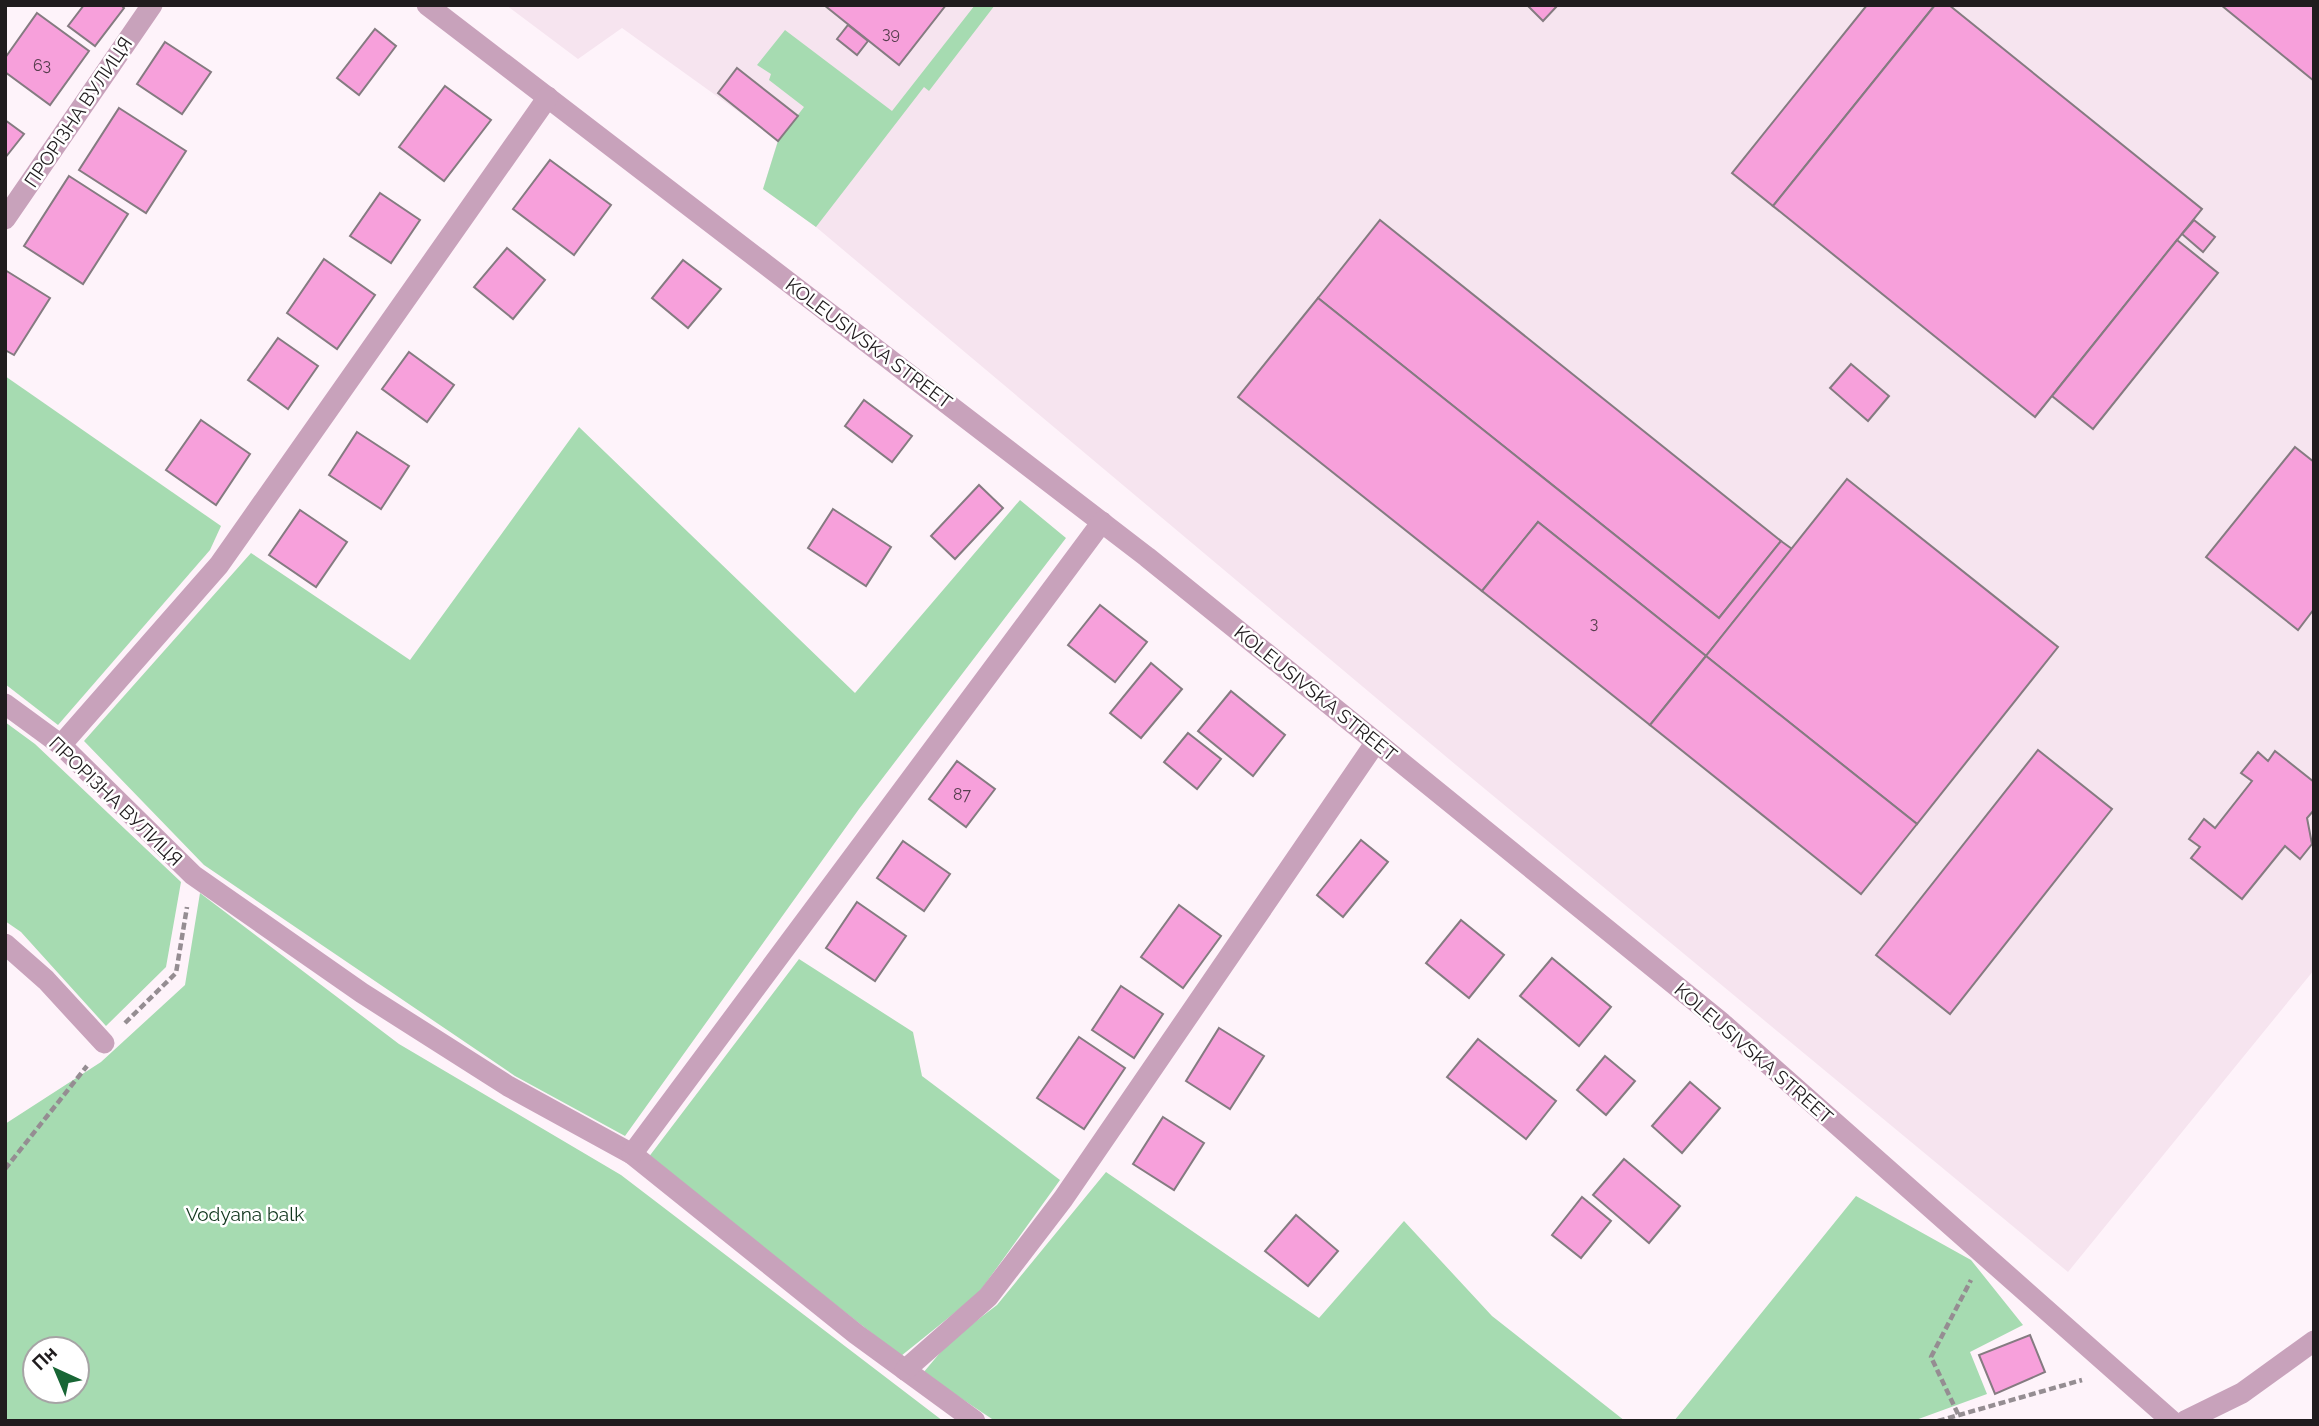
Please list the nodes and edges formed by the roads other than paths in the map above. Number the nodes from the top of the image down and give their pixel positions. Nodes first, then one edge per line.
1 (152, 5) edge
2 (427, 5) edge
3 (548, 97) junction
4 (5, 219) edge
5 (1102, 522) junction
6 (5, 704) edge
7 (1376, 742) junction
8 (61, 745) junction
9 (5, 944) edge
10 (104, 1043) dead end
11 (632, 1154) junction
12 (2314, 1341) edge
13 (905, 1370) junction
14 (975, 1421) edge
15 (2172, 1421) edge
16 (2185, 1421) edge

1 - 4 street, ПРОРІЗНА ВУЛИЦЯ
2 - 3 street, KOLEUSIVSKA STREET
3 - 5 street, KOLEUSIVSKA STREET
3 - 8 street
5 - 7 street, KOLEUSIVSKA STREET
5 - 11 street
6 - 8 street, ПРОРІЗНА ВУЛИЦЯ
7 - 13 street
7 - 15 street, KOLEUSIVSKA STREET
8 - 11 street, ПРОРІЗНА ВУЛИЦЯ
9 - 10 street
11 - 13 street, ПРОРІЗНА ВУЛИЦЯ
12 - 16 street
13 - 14 street, ПРОРІЗНА ВУЛИЦЯ

